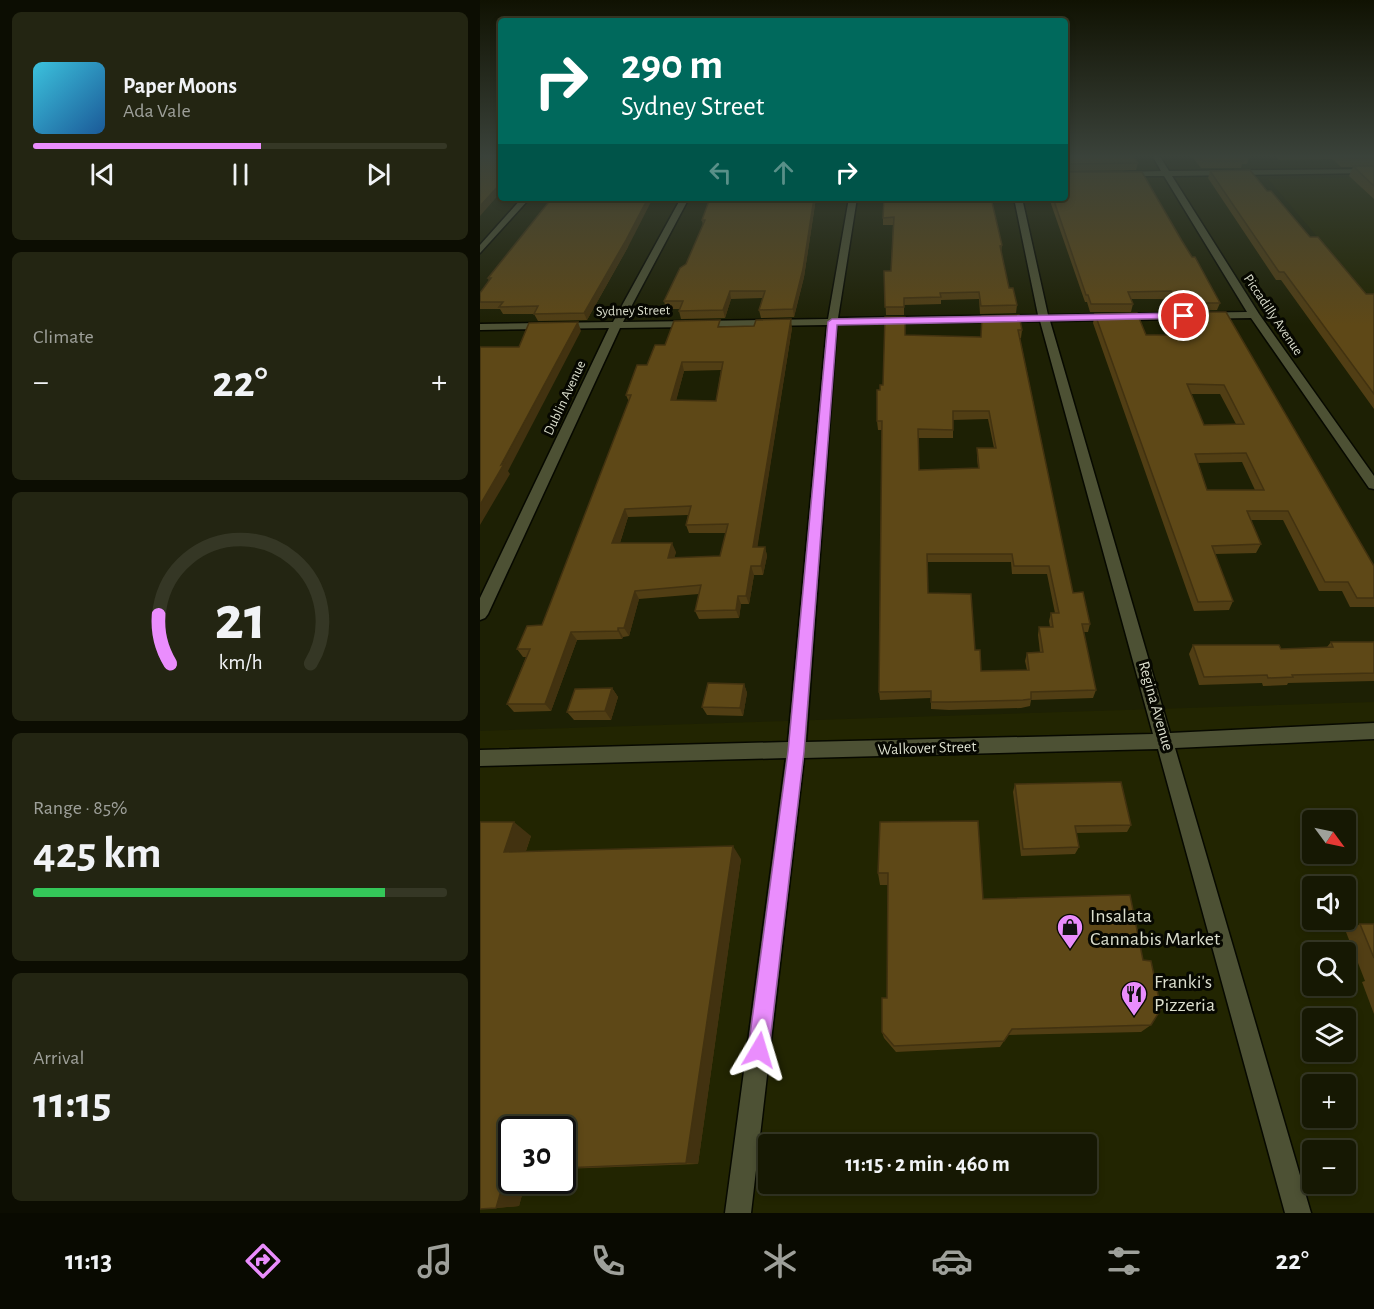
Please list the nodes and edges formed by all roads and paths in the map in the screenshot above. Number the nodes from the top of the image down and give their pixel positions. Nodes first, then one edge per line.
1 (514, 212) edge
2 (678, 212) edge
3 (851, 212) edge
4 (1021, 212) edge
5 (1190, 212) edge
6 (480, 249) edge
7 (1254, 315) junction
8 (1044, 318) junction
9 (832, 322) junction
10 (616, 325) junction
11 (480, 327) edge
12 (1372, 479) edge
13 (480, 614) edge
14 (1374, 731) edge
15 (1166, 741) junction
16 (796, 752) junction
17 (480, 758) edge
18 (738, 1213) edge
19 (1298, 1213) edge

1 - 6 street
2 - 10 street, Dublin Avenue
3 - 9 street
4 - 8 street, Regina Avenue
5 - 7 street, Piccadilly Avenue
7 - 8 street, Sydney Street
7 - 12 street, Piccadilly Avenue
8 - 9 street, Sydney Street
8 - 15 street, Regina Avenue
9 - 10 street, Sydney Street
9 - 16 street
10 - 11 street, Sydney Street
10 - 13 street, Dublin Avenue
14 - 15 street, Walkover Street
15 - 16 street, Walkover Street
15 - 19 street, Regina Avenue
16 - 17 street, Walkover Street
16 - 18 street

